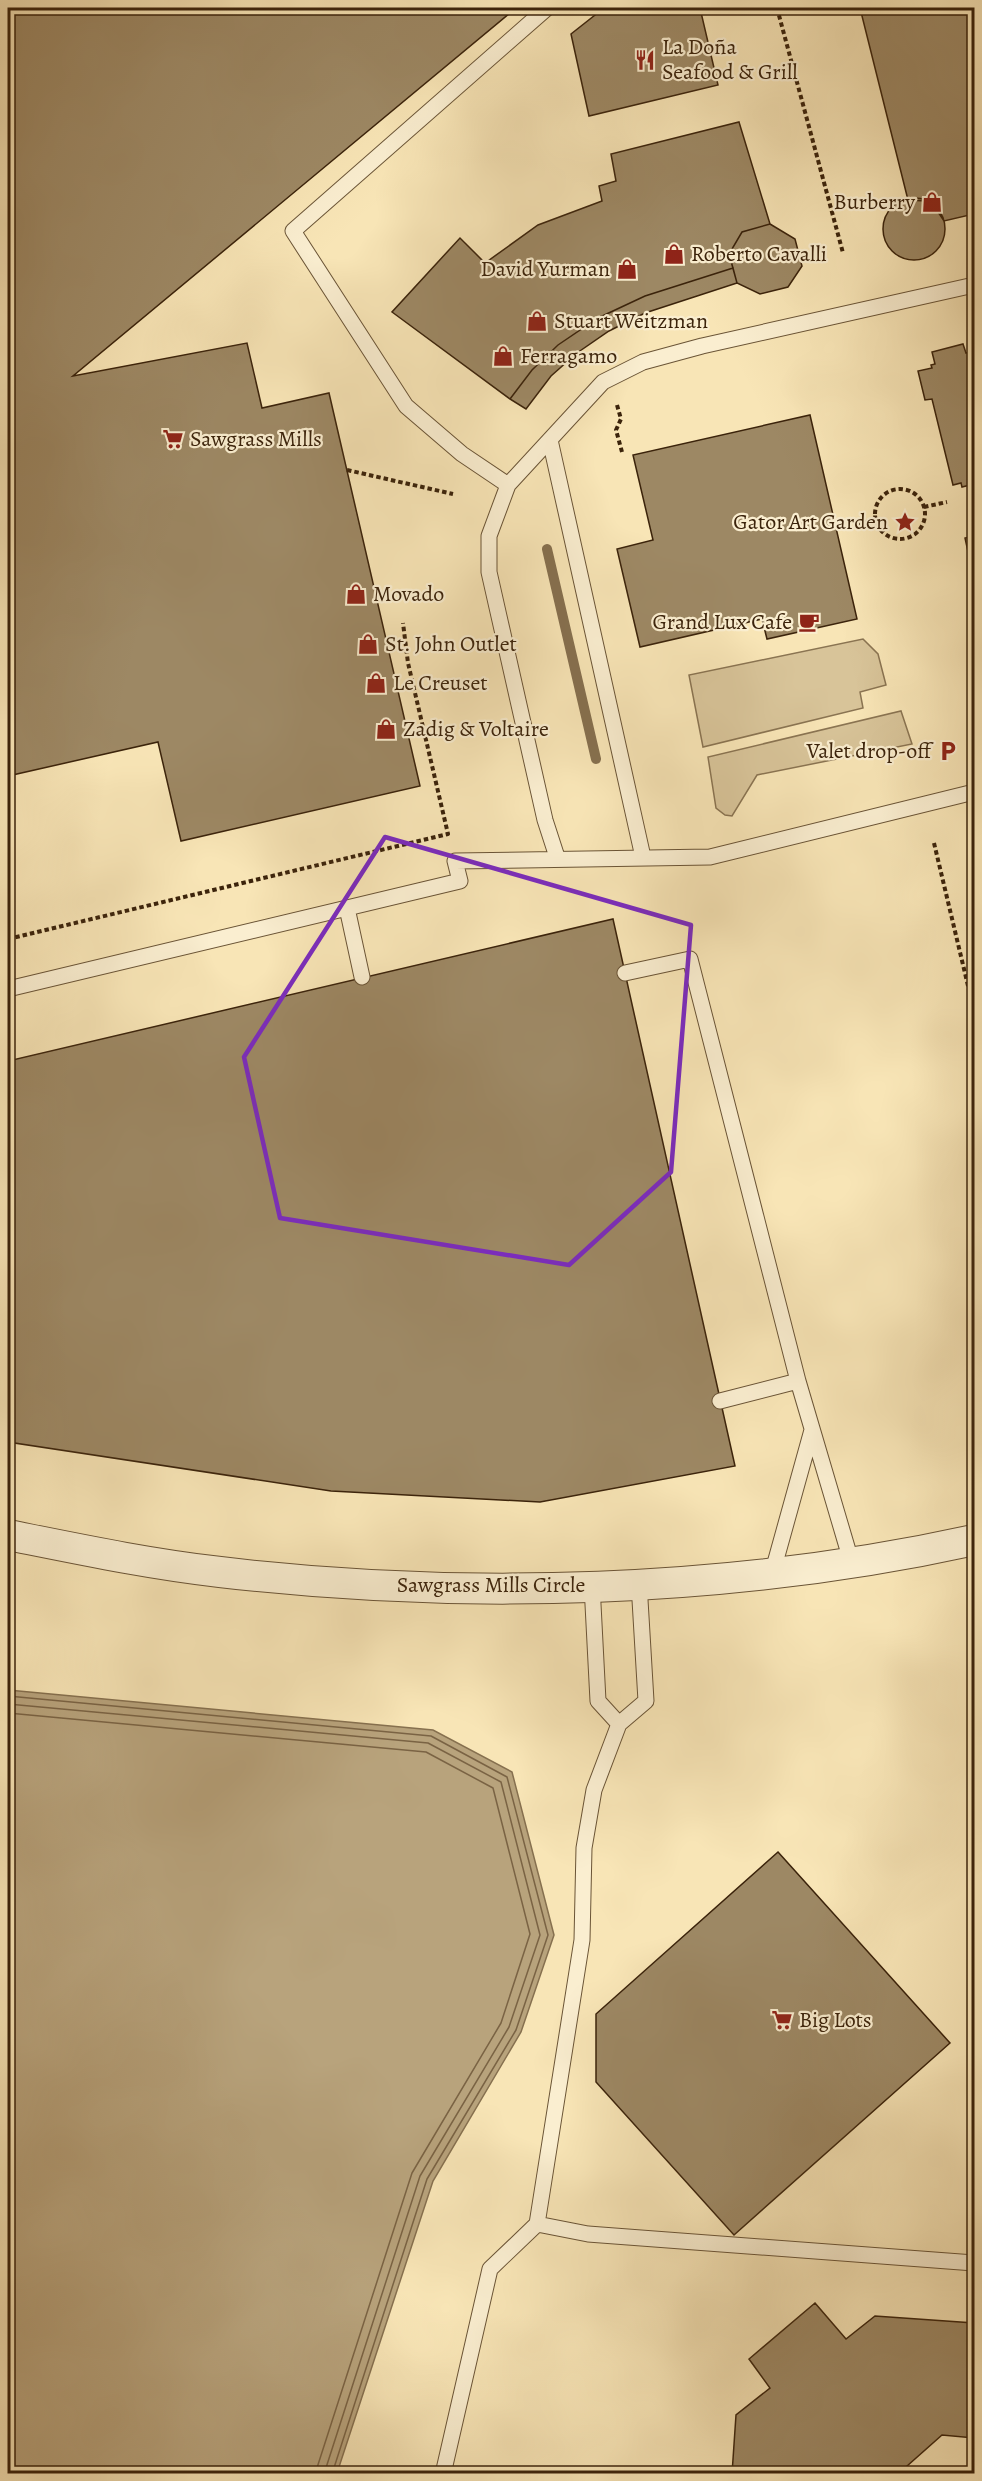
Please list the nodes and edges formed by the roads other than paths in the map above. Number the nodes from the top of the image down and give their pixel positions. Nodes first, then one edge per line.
1 (547, 8) edge
2 (975, 285) edge
3 (550, 440) junction
4 (508, 486) junction
5 (975, 792) edge
6 (557, 857) junction
7 (643, 857) junction
8 (347, 908) junction
9 (625, 973) dead end
10 (362, 976) dead end
11 (8, 989) edge
12 (798, 1381) junction
13 (720, 1401) dead end
14 (812, 1430) junction
15 (8, 1535) edge
16 (975, 1540) edge
17 (852, 1564) junction
18 (772, 1574) junction
19 (639, 1583) junction
20 (592, 1585) junction
21 (619, 1724) junction
22 (537, 2224) junction
23 (975, 2263) edge
24 (443, 2474) edge

1 - 4 lane
2 - 3 lane
3 - 4 lane
3 - 7 lane
4 - 6 lane
5 - 7 lane
6 - 7 lane
6 - 8 lane
8 - 10 lane
8 - 11 lane
9 - 12 lane
12 - 13 lane
12 - 14 lane
14 - 17 lane
14 - 18 lane
15 - 20 street, Sawgrass Mills Circle
16 - 17 street, Sawgrass Mills Circle
17 - 18 street, Sawgrass Mills Circle
18 - 19 street, Sawgrass Mills Circle
19 - 20 street, Sawgrass Mills Circle
19 - 21 lane
20 - 21 lane
21 - 22 lane
22 - 23 lane
22 - 24 lane

